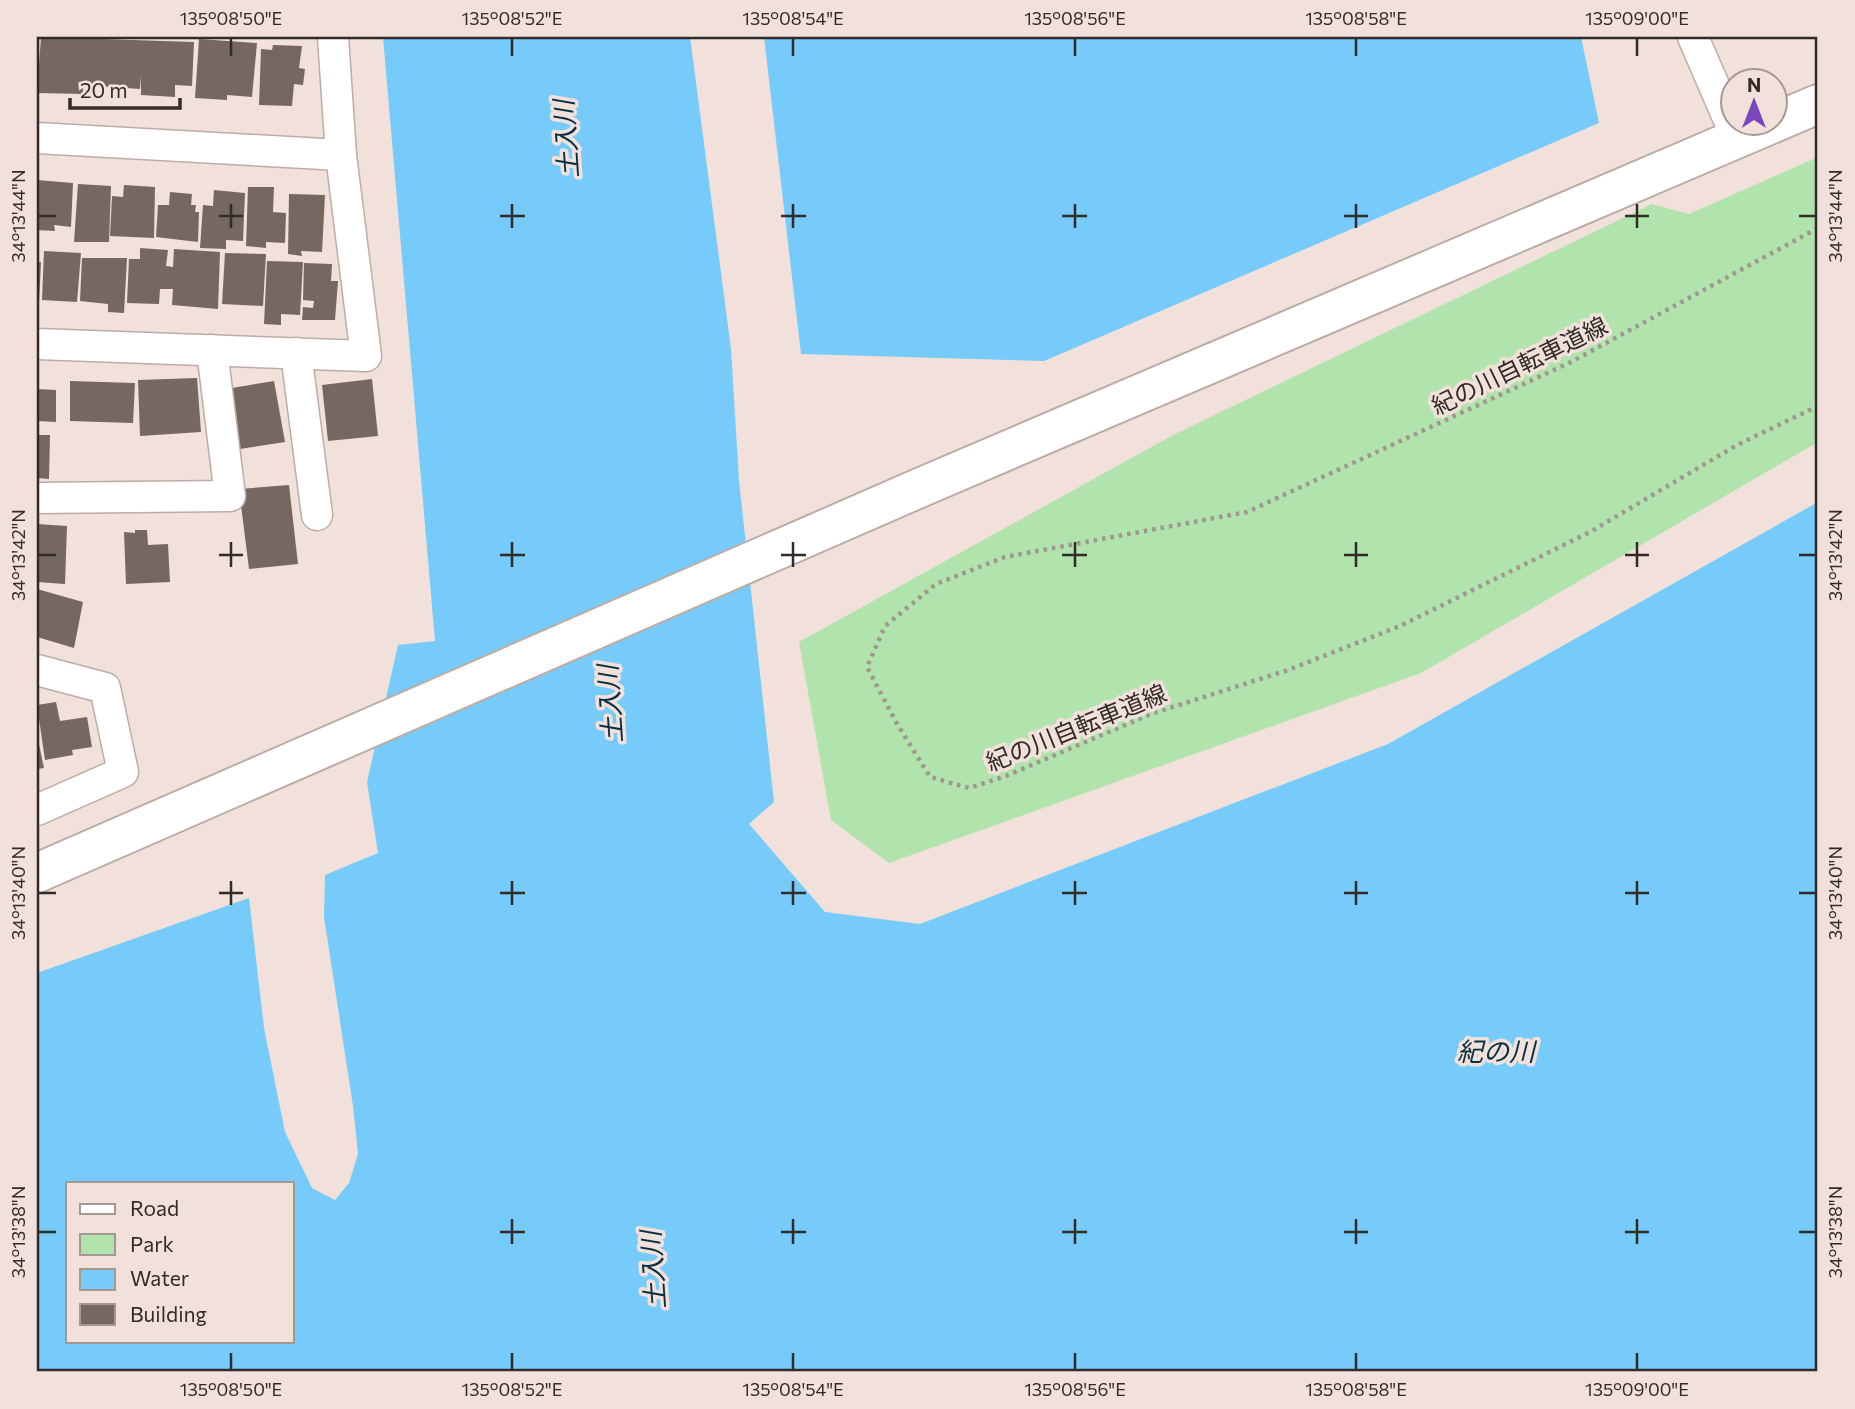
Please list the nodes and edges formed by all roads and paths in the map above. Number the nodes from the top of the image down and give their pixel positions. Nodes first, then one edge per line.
1 (333, 37) edge
2 (1693, 37) edge
3 (1818, 104) edge
4 (37, 138) edge
5 (1738, 141) junction
6 (341, 155) junction
7 (1818, 228) edge
8 (37, 344) edge
9 (212, 350) junction
10 (296, 353) junction
11 (1818, 406) edge
12 (37, 498) edge
13 (317, 515) dead end
14 (37, 670) edge
15 (37, 810) edge
16 (37, 873) edge

1 - 6 street
2 - 5 street
3 - 5 street
4 - 6 street
5 - 16 street
6 - 10 street
7 - 11 path, 紀の川自転車道線
8 - 9 street
9 - 10 street
9 - 12 street
10 - 13 street
14 - 15 street

